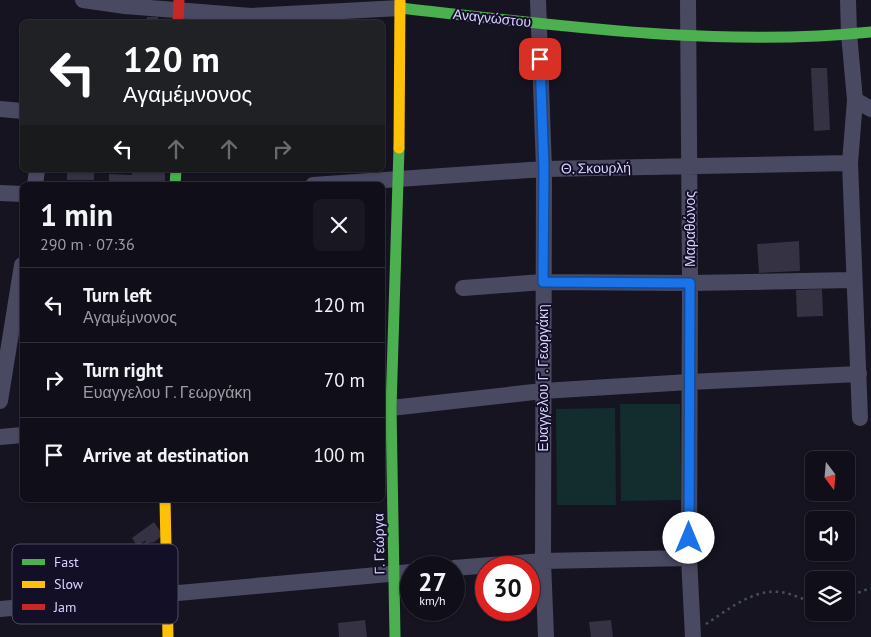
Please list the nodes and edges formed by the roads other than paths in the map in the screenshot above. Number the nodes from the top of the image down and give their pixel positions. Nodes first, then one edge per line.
1 (83, 0) edge
2 (538, 0) edge
3 (688, 0) edge
4 (848, 0) edge
5 (400, 4) edge
6 (178, 11) edge
7 (539, 22) junction
8 (871, 32) edge
9 (849, 34) junction
10 (687, 35) junction
11 (856, 100) junction
12 (871, 108) edge
13 (0, 109) edge
14 (20, 111) edge
15 (850, 163) junction
16 (690, 166) junction
17 (544, 169) junction
18 (399, 180) junction
19 (365, 182) edge
20 (0, 193) edge
21 (20, 194) edge
22 (853, 280) junction
23 (543, 282) junction
24 (690, 283) junction
25 (463, 288) dead end
26 (20, 291) edge
27 (18, 317) edge
28 (859, 374) junction
29 (689, 382) junction
30 (543, 391) junction
31 (0, 401) edge
32 (387, 408) edge
33 (860, 418) dead end
34 (20, 435) edge
35 (0, 437) edge
36 (165, 502) edge
37 (165, 544) edge
38 (401, 556) edge
39 (689, 558) junction
40 (544, 561) junction
41 (465, 567) edge
42 (400, 573) edge
43 (178, 593) edge
44 (400, 597) edge
45 (167, 624) edge
46 (693, 635) edge
47 (168, 637) edge
48 (395, 637) edge
49 (546, 637) edge

1 - 6 street, Αναγνώστου
2 - 7 street, Ευαγγελου Γ. Γεωργάκη
3 - 10 street, Μαραθώνος
4 - 9 street
5 - 6 street, Αναγνώστου
5 - 7 street, Αναγνώστου
5 - 18 street, Γ. Γεώργα
7 - 10 street, Αναγνώστου
7 - 17 street, Ευαγγελου Γ. Γεωργάκη
8 - 9 street, Αναγνώστου
9 - 10 street, Αναγνώστου
9 - 11 street
10 - 16 street, Μαραθώνος
11 - 12 street
11 - 15 street
13 - 14 street
15 - 16 street, Θ. Σκουρλή
15 - 22 street
16 - 17 street, Θ. Σκουρλή
16 - 24 street, Μαραθώνος
17 - 18 street, Θ. Σκουρλή
17 - 23 street, Ευαγγελου Γ. Γεωργάκη
18 - 19 street, Θ. Σκουρλή
18 - 32 street, Γ. Γεώργα
20 - 21 street
22 - 24 street
22 - 28 street
23 - 24 street
23 - 25 street
23 - 30 street, Ευαγγελου Γ. Γεωργάκη
24 - 29 street, Μαραθώνος
26 - 27 street
27 - 31 street
28 - 29 street
28 - 33 street
29 - 30 street
29 - 39 street, Μαραθώνος
30 - 32 street
30 - 40 street, Ευαγγελου Γ. Γεωργάκη
32 - 38 street, Γ. Γεώργα
34 - 35 street
36 - 37 street
39 - 40 street
39 - 46 street, Μαραθώνος
40 - 41 street
40 - 49 street, Ευαγγελου Γ. Γεωργάκη
42 - 43 street
44 - 48 street, Γ. Γεώργα
45 - 47 street

